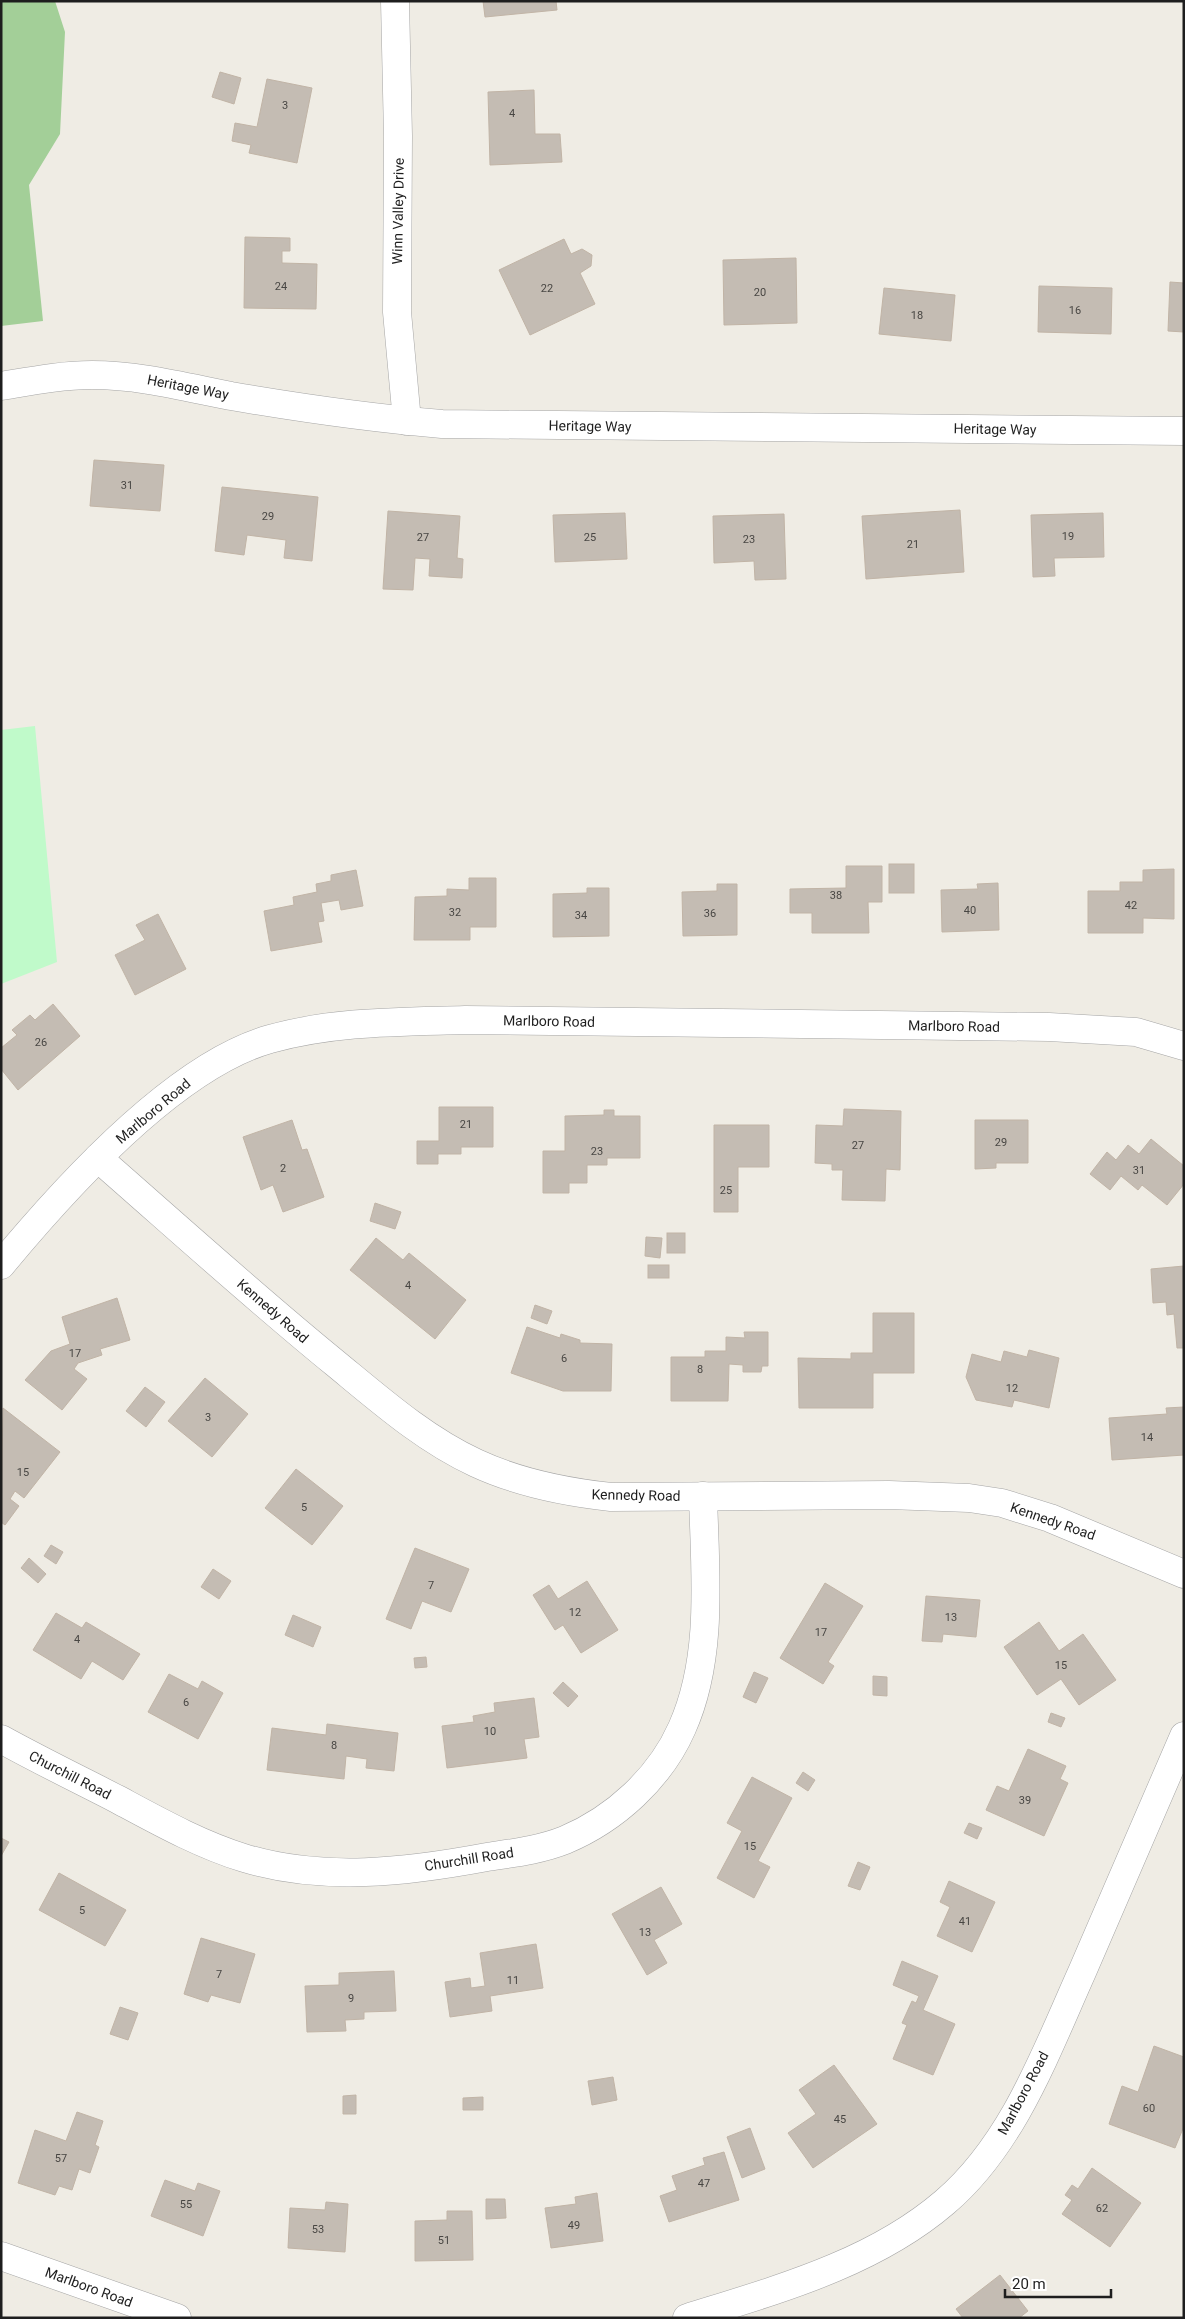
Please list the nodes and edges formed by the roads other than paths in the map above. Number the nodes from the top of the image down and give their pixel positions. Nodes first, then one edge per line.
1 (395, 1) edge
2 (1, 386) edge
3 (407, 421) junction
4 (1184, 431) edge
5 (1184, 1046) edge
6 (98, 1158) junction
7 (1, 1265) edge
8 (703, 1496) junction
9 (1184, 1574) edge
10 (1184, 1736) edge
11 (1, 1739) edge
12 (1, 2256) edge
13 (177, 2318) edge
14 (687, 2318) edge

1 - 3 street, Winn Valley Drive
2 - 3 street, Heritage Way
3 - 4 street, Heritage Way
5 - 6 street, Marlboro Road
6 - 7 street, Marlboro Road
6 - 8 street, Kennedy Road
8 - 9 street, Kennedy Road
8 - 11 street, Churchill Road
10 - 14 street, Marlboro Road
12 - 13 street, Marlboro Road

